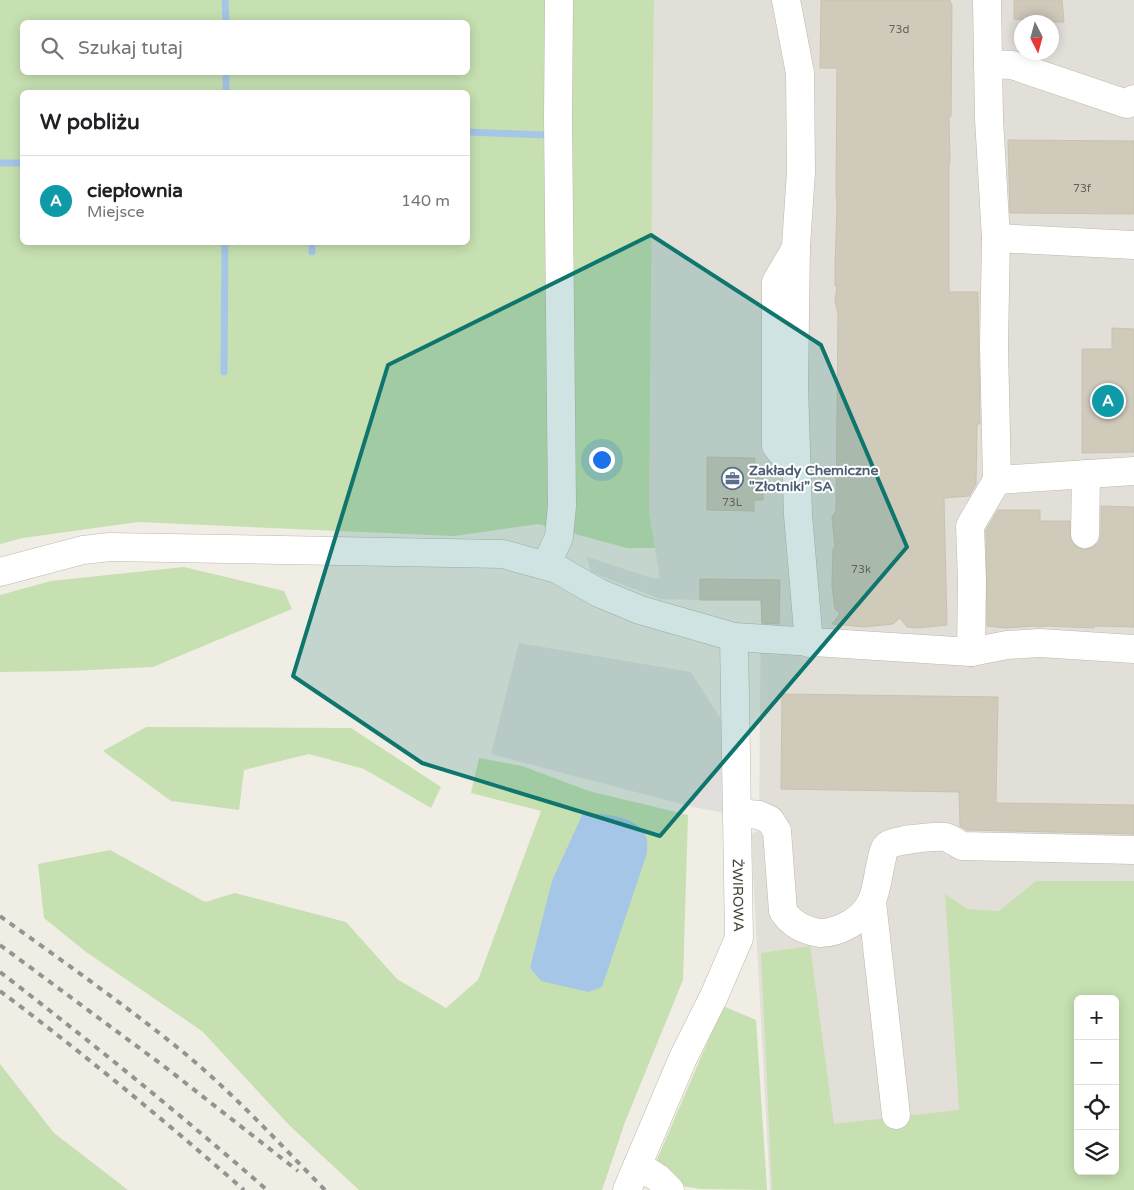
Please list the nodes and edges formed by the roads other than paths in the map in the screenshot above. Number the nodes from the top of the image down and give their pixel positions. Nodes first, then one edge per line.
1 (559, 0) edge
2 (786, 0) edge
3 (987, 0) edge
4 (988, 64) junction
5 (1132, 104) edge
6 (996, 238) junction
7 (1134, 245) edge
8 (1134, 471) edge
9 (1086, 474) junction
10 (997, 480) junction
11 (1085, 534) dead end
12 (546, 565) junction
13 (0, 572) edge
14 (734, 637) junction
15 (809, 643) junction
16 (1134, 648) edge
17 (972, 652) junction
18 (738, 812) junction
19 (1134, 850) edge
20 (872, 902) junction
21 (896, 1116) dead end
22 (638, 1165) junction
23 (627, 1190) edge
24 (670, 1190) edge

1 - 12 street
2 - 15 street
3 - 4 street
4 - 5 street
4 - 6 street
6 - 7 street
6 - 10 street
8 - 9 street
9 - 10 street
9 - 11 street
10 - 17 street
12 - 13 street
12 - 14 street
14 - 15 street
14 - 18 street, ŻWIROWA
15 - 17 street
16 - 17 street
18 - 20 street
18 - 22 street, ŻWIROWA
19 - 20 street
20 - 21 street
22 - 23 street, ŻWIROWA
22 - 24 street

